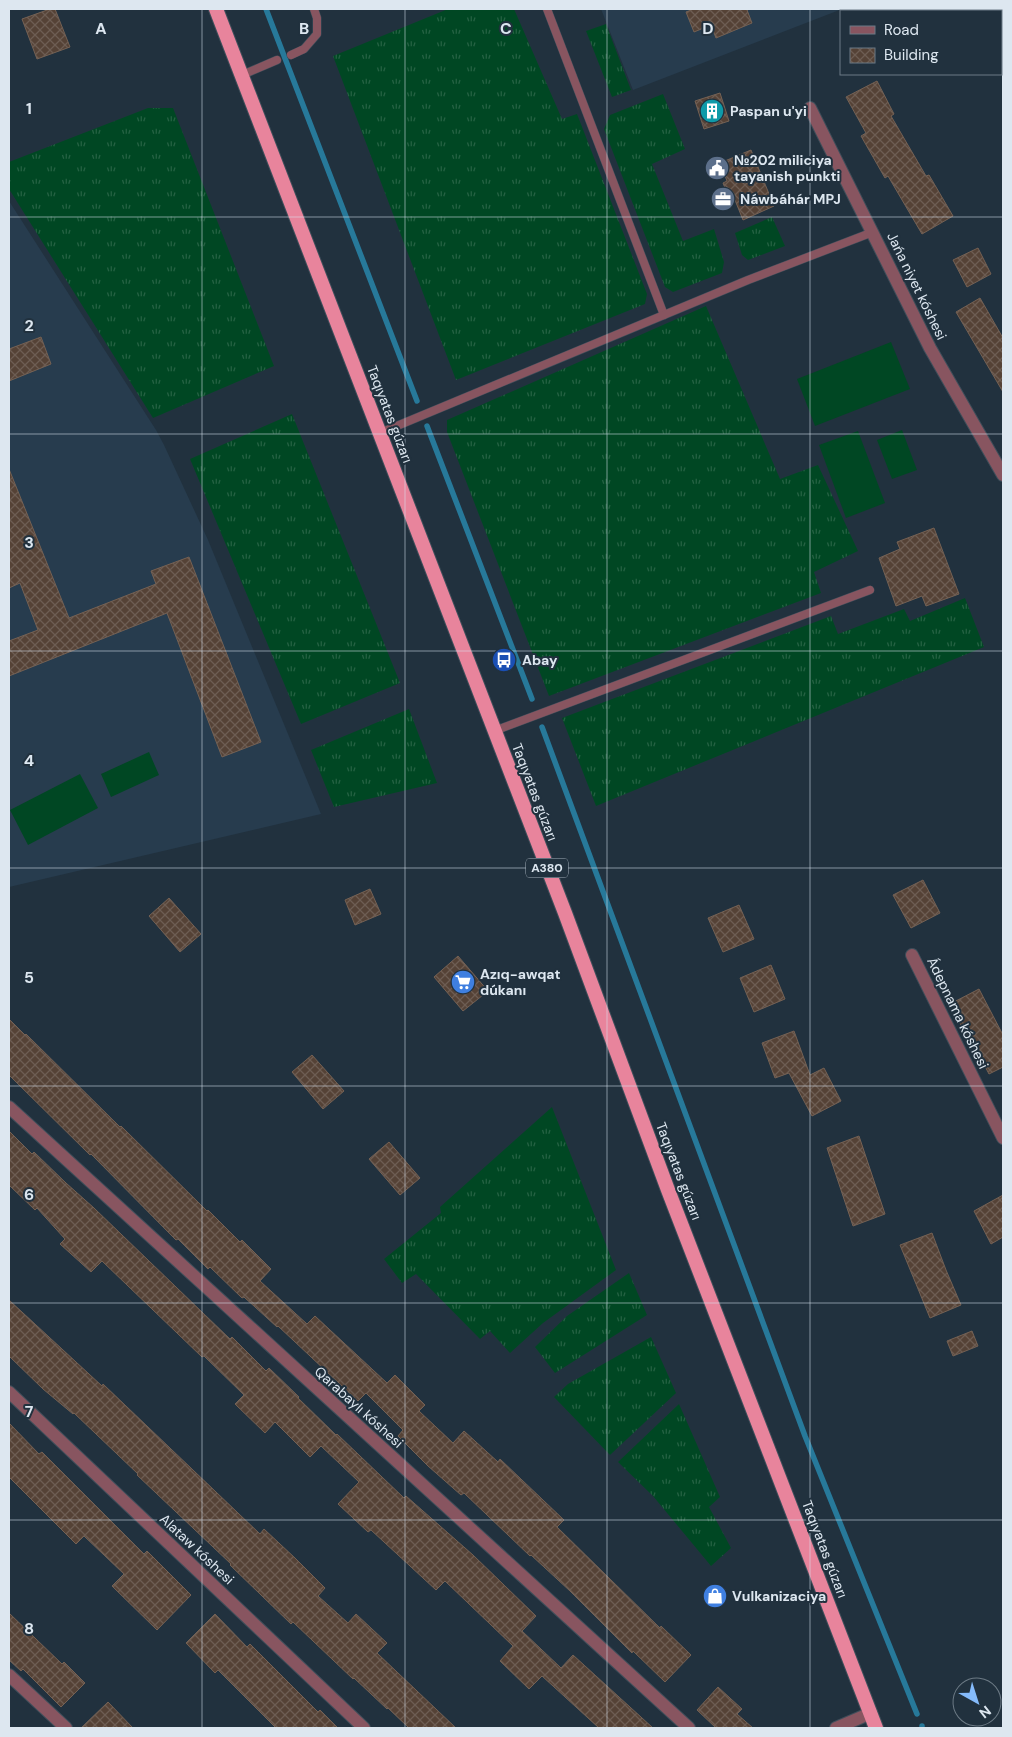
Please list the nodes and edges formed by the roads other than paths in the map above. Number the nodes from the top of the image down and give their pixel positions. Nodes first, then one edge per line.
1 (216, 9) edge
2 (314, 9) edge
3 (547, 9) edge
4 (291, 55) dead end
5 (277, 60) dead end
6 (242, 75) junction
7 (810, 108) dead end
8 (873, 232) junction
9 (664, 315) junction
10 (380, 433) junction
11 (1003, 475) edge
12 (870, 590) dead end
13 (494, 732) junction
14 (912, 955) dead end
15 (9, 1107) edge
16 (1003, 1138) edge
17 (9, 1392) edge
18 (9, 1675) edge
19 (871, 1713) junction
20 (66, 1728) edge
21 (364, 1728) edge
22 (689, 1728) edge
23 (836, 1728) edge
24 (876, 1728) edge

1 - 6 highway, Taqıyatas gúzarı / A380
2 - 4 lane
3 - 9 lane
5 - 6 lane
6 - 10 highway, Taqıyatas gúzarı / A380
7 - 8 street, Jańa niyet kóshesi
8 - 9 lane
8 - 11 street, Jańa niyet kóshesi
9 - 10 lane
10 - 13 highway, Taqıyatas gúzarı / A380
12 - 13 lane
13 - 19 highway, Taqıyatas gúzarı / A380
14 - 16 street, Ádepnama kóshesi
15 - 22 street, Qarabaylı kóshesi
17 - 21 street, Alataw kóshesi
18 - 20 street
19 - 23 street
19 - 24 highway, Taqıyatas gúzarı / A380

